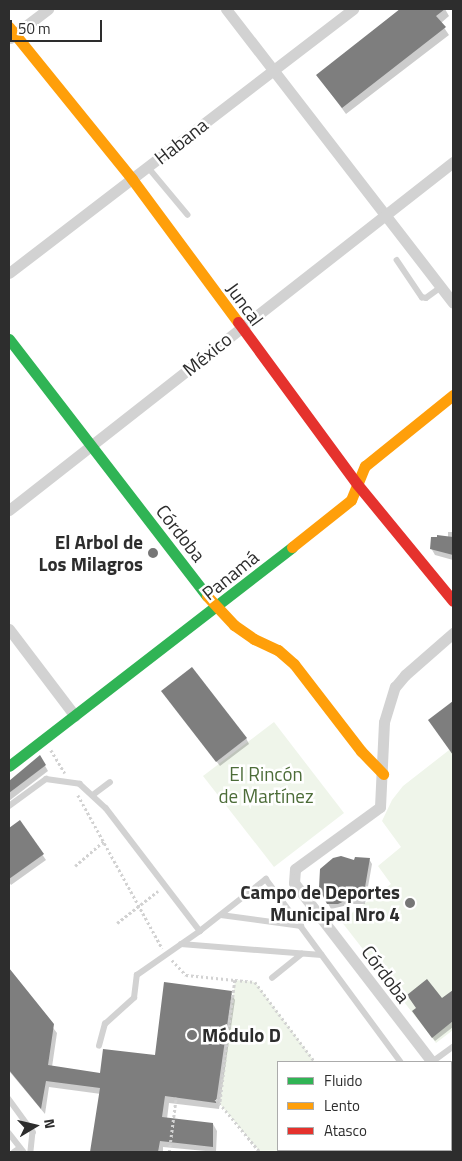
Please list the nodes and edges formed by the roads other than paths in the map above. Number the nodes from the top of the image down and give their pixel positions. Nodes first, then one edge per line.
1 (48, 9) edge
2 (226, 9) edge
3 (353, 9) edge
4 (11, 34) edge
5 (272, 69) junction
6 (453, 162) edge
7 (148, 167) junction
8 (132, 179) junction
9 (188, 215) dead end
10 (387, 216) junction
11 (397, 260) dead end
12 (9, 273) edge
13 (441, 287) junction
14 (453, 303) edge
15 (240, 328) junction
16 (9, 339) edge
17 (453, 395) edge
18 (91, 446) junction
19 (357, 484) junction
20 (9, 510) edge
21 (453, 602) edge
22 (216, 608) junction
23 (9, 629) edge
24 (453, 633) edge
25 (75, 716) junction
26 (9, 766) edge
27 (383, 774) junction
28 (110, 782) dead end
29 (93, 795) junction
30 (9, 806) edge
31 (220, 915) junction
32 (301, 926) junction
33 (200, 931) junction
34 (181, 944) junction
35 (302, 954) junction
36 (322, 955) junction
37 (272, 978) dead end
38 (99, 1046) dead end
39 (453, 1047) edge
40 (400, 1061) edge
41 (431, 1061) edge
42 (433, 1061) edge
43 (9, 1098) edge
44 (9, 1133) edge
45 (22, 1150) edge
46 (14, 1152) edge
47 (31, 1152) edge

1 - 4 street
2 - 5 street
3 - 5 street, Habana
4 - 8 street, Juncal
5 - 7 street, Habana
5 - 10 street
6 - 10 street, México
7 - 8 street, Habana
7 - 9 lane
8 - 12 street, Habana
8 - 15 street, Juncal
10 - 13 street
10 - 15 street, México
11 - 13 lane
13 - 14 street
15 - 18 street, México
15 - 19 street, Juncal
16 - 18 street, Córdoba
17 - 19 street, Panamá
18 - 20 street, México
18 - 22 street, Córdoba
19 - 21 street, Juncal
19 - 22 street, Panamá
22 - 25 street, Panamá
22 - 27 street, Córdoba
23 - 25 street
24 - 27 street
25 - 26 street, Panamá
27 - 41 street, Córdoba
28 - 29 lane
29 - 30 lane
29 - 33 lane
31 - 32 lane
31 - 32 lane
31 - 33 lane
32 - 36 lane
33 - 34 lane
34 - 35 lane
34 - 38 lane
35 - 36 lane
35 - 37 lane
36 - 40 lane
39 - 42 lane
43 - 47 lane
44 - 45 lane
45 - 46 lane

